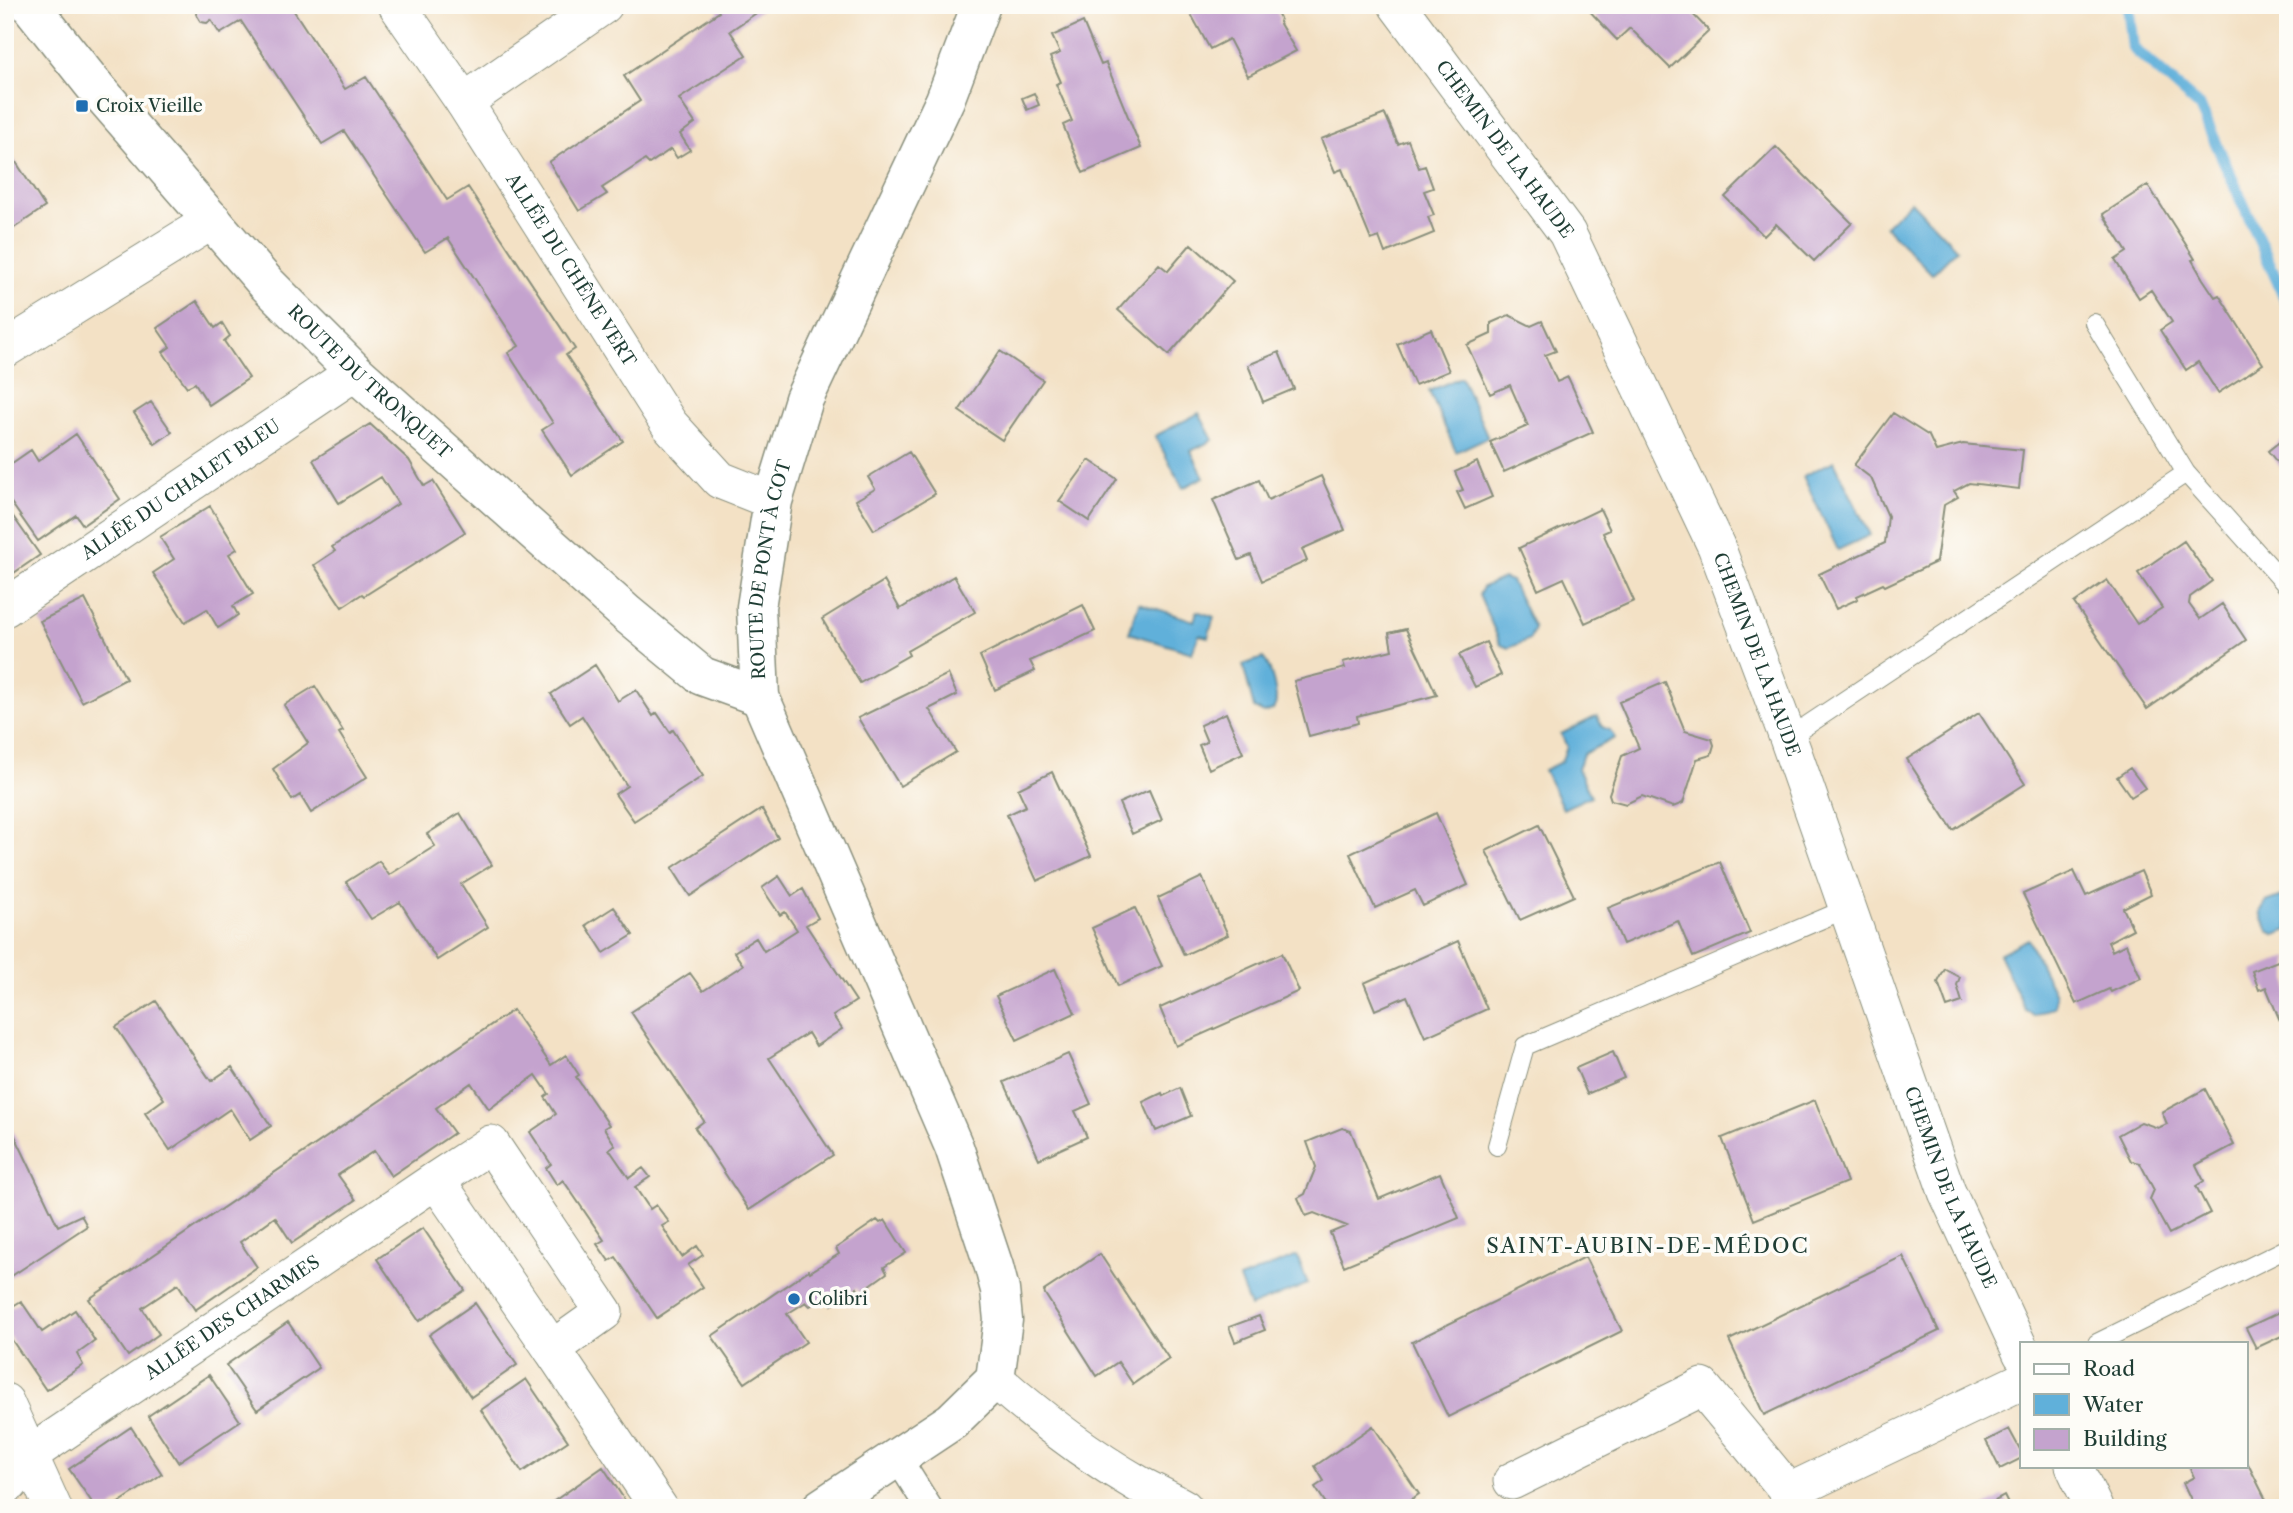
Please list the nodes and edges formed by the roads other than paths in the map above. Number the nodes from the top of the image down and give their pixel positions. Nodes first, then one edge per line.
1 (30, 5) edge
2 (397, 5) edge
3 (604, 5) edge
4 (981, 5) edge
5 (1397, 5) edge
6 (464, 102) junction
7 (213, 220) junction
8 (2094, 323) dead end
9 (5, 349) edge
10 (355, 372) junction
11 (2186, 473) junction
12 (773, 501) junction
13 (2288, 587) edge
14 (5, 608) edge
15 (760, 697) junction
16 (1788, 738) junction
17 (1848, 908) junction
18 (1497, 1146) dead end
19 (436, 1180) junction
20 (2288, 1248) edge
21 (2099, 1342) edge
22 (552, 1349) junction
23 (2020, 1350) edge
24 (995, 1379) junction
25 (2020, 1382) edge
26 (5, 1402) edge
27 (29, 1455) junction
28 (897, 1457) junction
29 (2075, 1468) edge
30 (1512, 1481) dead end
31 (5, 1486) edge
32 (53, 1508) edge
33 (659, 1508) edge
34 (821, 1508) edge
35 (929, 1508) edge
36 (1184, 1508) edge
37 (2094, 1508) edge

1 - 7 street, ROUTE DU TRONQUET
2 - 6 street, ALLÉE DU CHÊNE VERT
3 - 6 street
4 - 12 street, ROUTE DE PONT À COT
5 - 16 street, CHEMIN DE LA HAUDE
6 - 12 street, ALLÉE DU CHÊNE VERT
7 - 9 street
7 - 10 street, ROUTE DU TRONQUET
8 - 11 lane
10 - 14 street, ALLÉE DU CHALET BLEU
10 - 15 street, ROUTE DU TRONQUET
11 - 13 lane
11 - 16 lane
12 - 15 street, ROUTE DE PONT À COT
15 - 24 street, ROUTE DE PONT À COT
16 - 17 street, CHEMIN DE LA HAUDE
17 - 18 lane
17 - 23 street, CHEMIN DE LA HAUDE
19 - 22 street
19 - 22 street, ALLÉE DES CHARMES
19 - 27 street, ALLÉE DES CHARMES
20 - 21 lane
22 - 33 street
24 - 28 street
24 - 36 street
25 - 30 street
26 - 27 street
27 - 31 street
27 - 32 street
28 - 34 street
28 - 35 street
29 - 37 street

